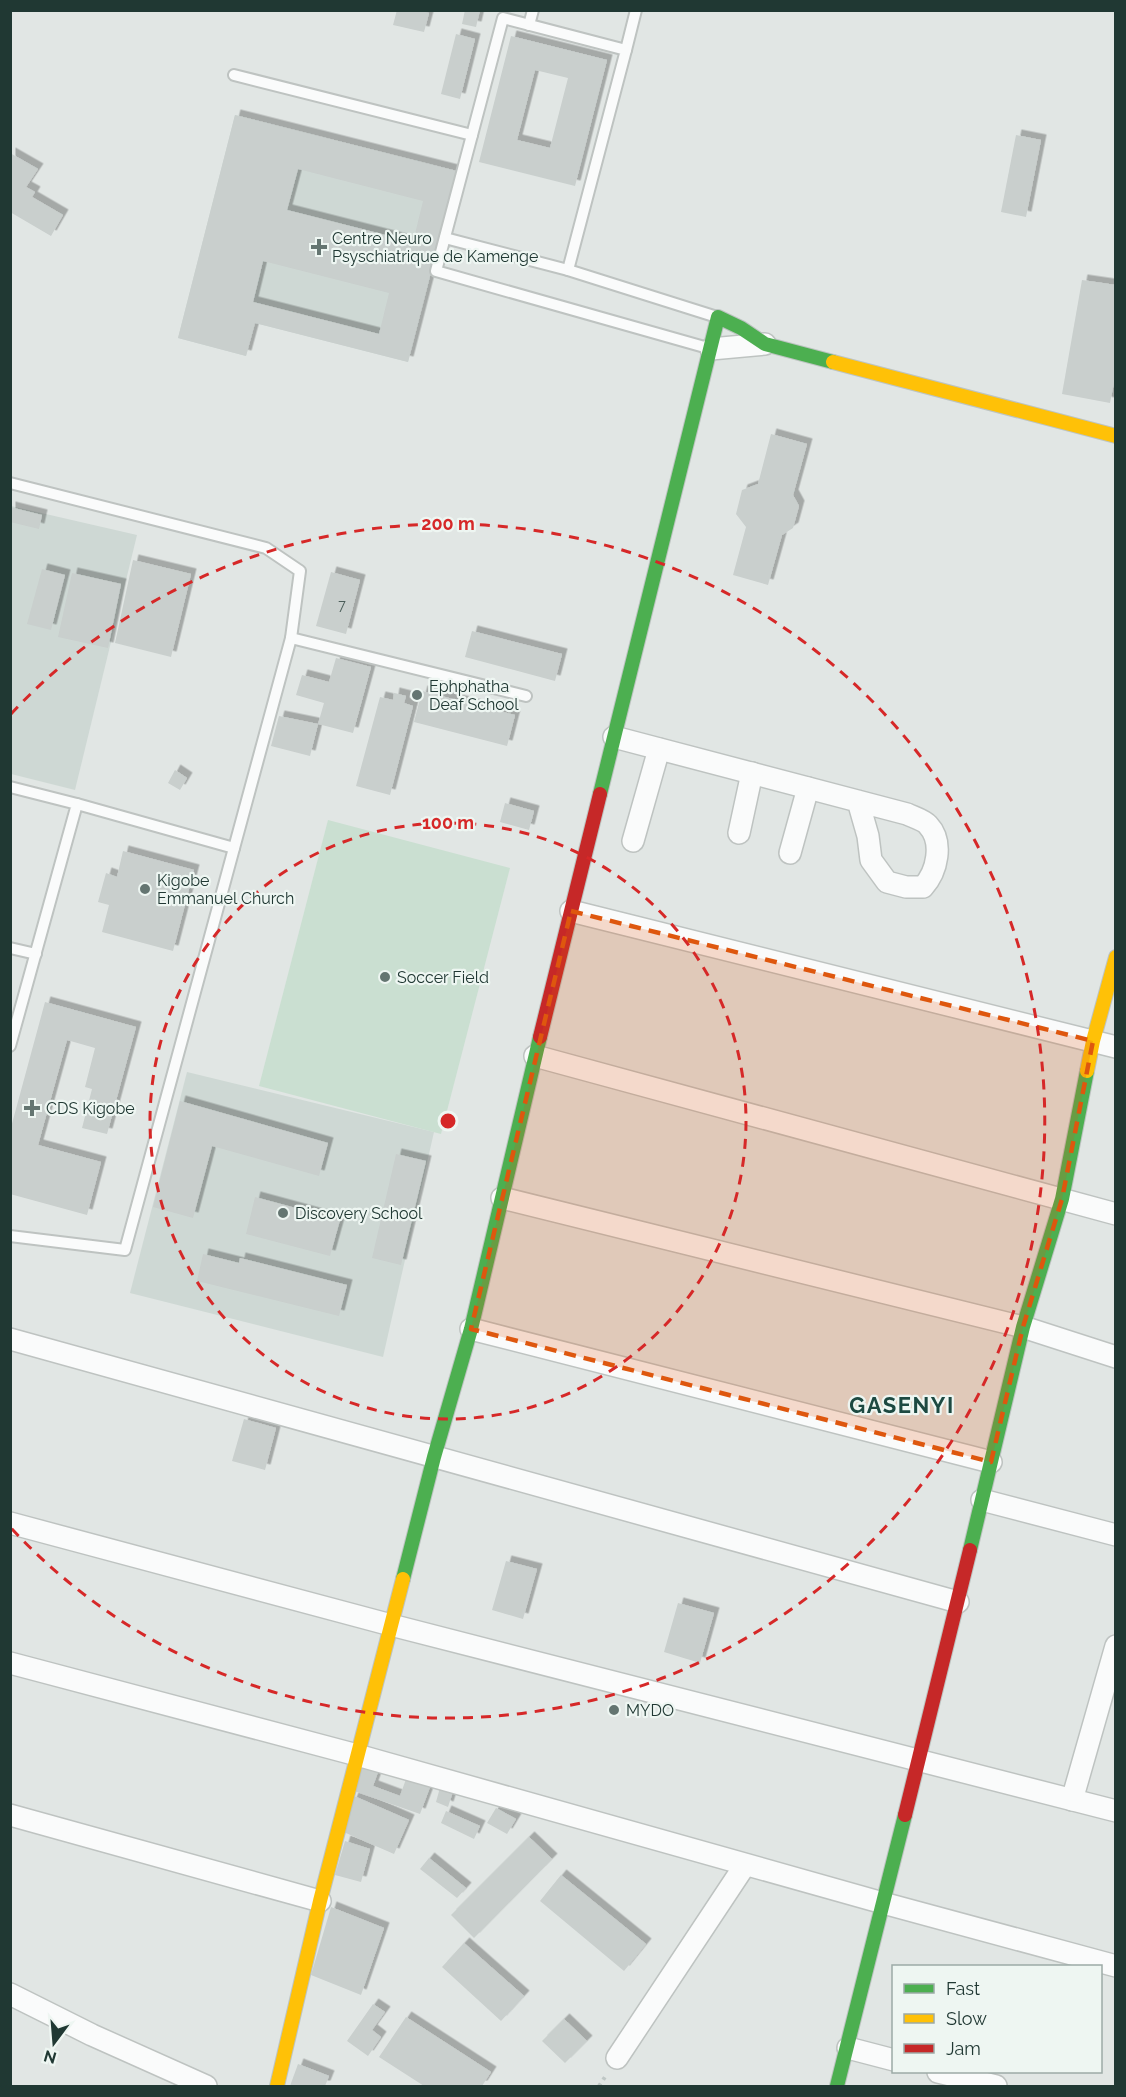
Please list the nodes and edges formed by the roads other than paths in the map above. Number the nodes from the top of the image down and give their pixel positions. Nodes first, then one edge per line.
1 (533, 10) edge
2 (636, 10) edge
3 (529, 25) junction
4 (626, 50) junction
5 (234, 75) dead end
6 (472, 135) junction
7 (445, 238) junction
8 (568, 270) junction
9 (718, 317) junction
10 (765, 344) junction
11 (711, 349) junction
12 (1116, 436) edge
13 (10, 483) edge
14 (291, 638) junction
15 (526, 696) dead end
16 (615, 737) junction
17 (659, 749) junction
18 (752, 773) junction
19 (10, 787) edge
20 (807, 788) junction
21 (858, 801) junction
22 (77, 804) junction
23 (739, 833) dead end
24 (633, 841) dead end
25 (234, 848) junction
26 (790, 854) dead end
27 (571, 911) junction
28 (10, 948) edge
29 (36, 954) junction
30 (1116, 957) edge
31 (1093, 1041) junction
32 (10, 1046) edge
33 (1116, 1047) edge
34 (535, 1056) junction
35 (502, 1198) junction
36 (1062, 1199) junction
37 (1116, 1214) edge
38 (10, 1236) edge
39 (1023, 1327) junction
40 (471, 1329) junction
41 (10, 1339) edge
42 (1116, 1357) edge
43 (434, 1457) junction
44 (991, 1462) junction
45 (982, 1500) junction
46 (10, 1523) edge
47 (1116, 1535) edge
48 (958, 1602) junction
49 (391, 1625) junction
50 (1116, 1646) edge
51 (10, 1663) edge
52 (357, 1755) junction
53 (919, 1760) junction
54 (1072, 1800) junction
55 (1116, 1811) edge
56 (10, 1815) edge
57 (745, 1865) junction
58 (320, 1901) junction
59 (883, 1904) junction
60 (1116, 1966) edge
61 (10, 1994) edge
62 (848, 2048) junction
63 (617, 2058) dead end
64 (892, 2059) edge
65 (942, 2073) edge
66 (206, 2086) edge
67 (277, 2086) edge
68 (837, 2086) edge
69 (996, 2086) edge

1 - 3 lane
2 - 4 lane
3 - 4 lane
3 - 6 lane
4 - 8 lane
5 - 6 lane
6 - 7 lane
7 - 8 lane
7 - 11 lane
8 - 9 lane
9 - 10 street
9 - 11 street
10 - 11 street
10 - 12 street
11 - 16 street
13 - 14 lane
14 - 15 lane
14 - 25 lane
16 - 17 street
16 - 27 street
17 - 18 street
17 - 24 street
18 - 20 street
18 - 23 street
19 - 22 lane
20 - 21 street
20 - 26 street
21 - 21 street
22 - 25 lane
22 - 29 lane
25 - 38 lane
27 - 31 street
27 - 34 street
28 - 29 lane
29 - 32 lane
30 - 31 street
31 - 33 street
31 - 36 street
34 - 35 street
34 - 36 street
35 - 39 street
35 - 40 street
36 - 37 street
36 - 39 street
39 - 42 street
39 - 44 street
40 - 43 street
40 - 44 street
41 - 43 street
43 - 48 street
43 - 49 street
44 - 45 street
45 - 47 street
45 - 48 street
46 - 49 street
48 - 53 street
49 - 52 street
49 - 53 street
50 - 54 street
51 - 52 street
52 - 57 street
52 - 58 street
53 - 54 street
53 - 59 street
54 - 55 street
56 - 58 street
57 - 59 street
57 - 63 street
58 - 67 street
59 - 60 street
59 - 62 street
61 - 66 street
62 - 64 street
62 - 68 street
65 - 69 street

